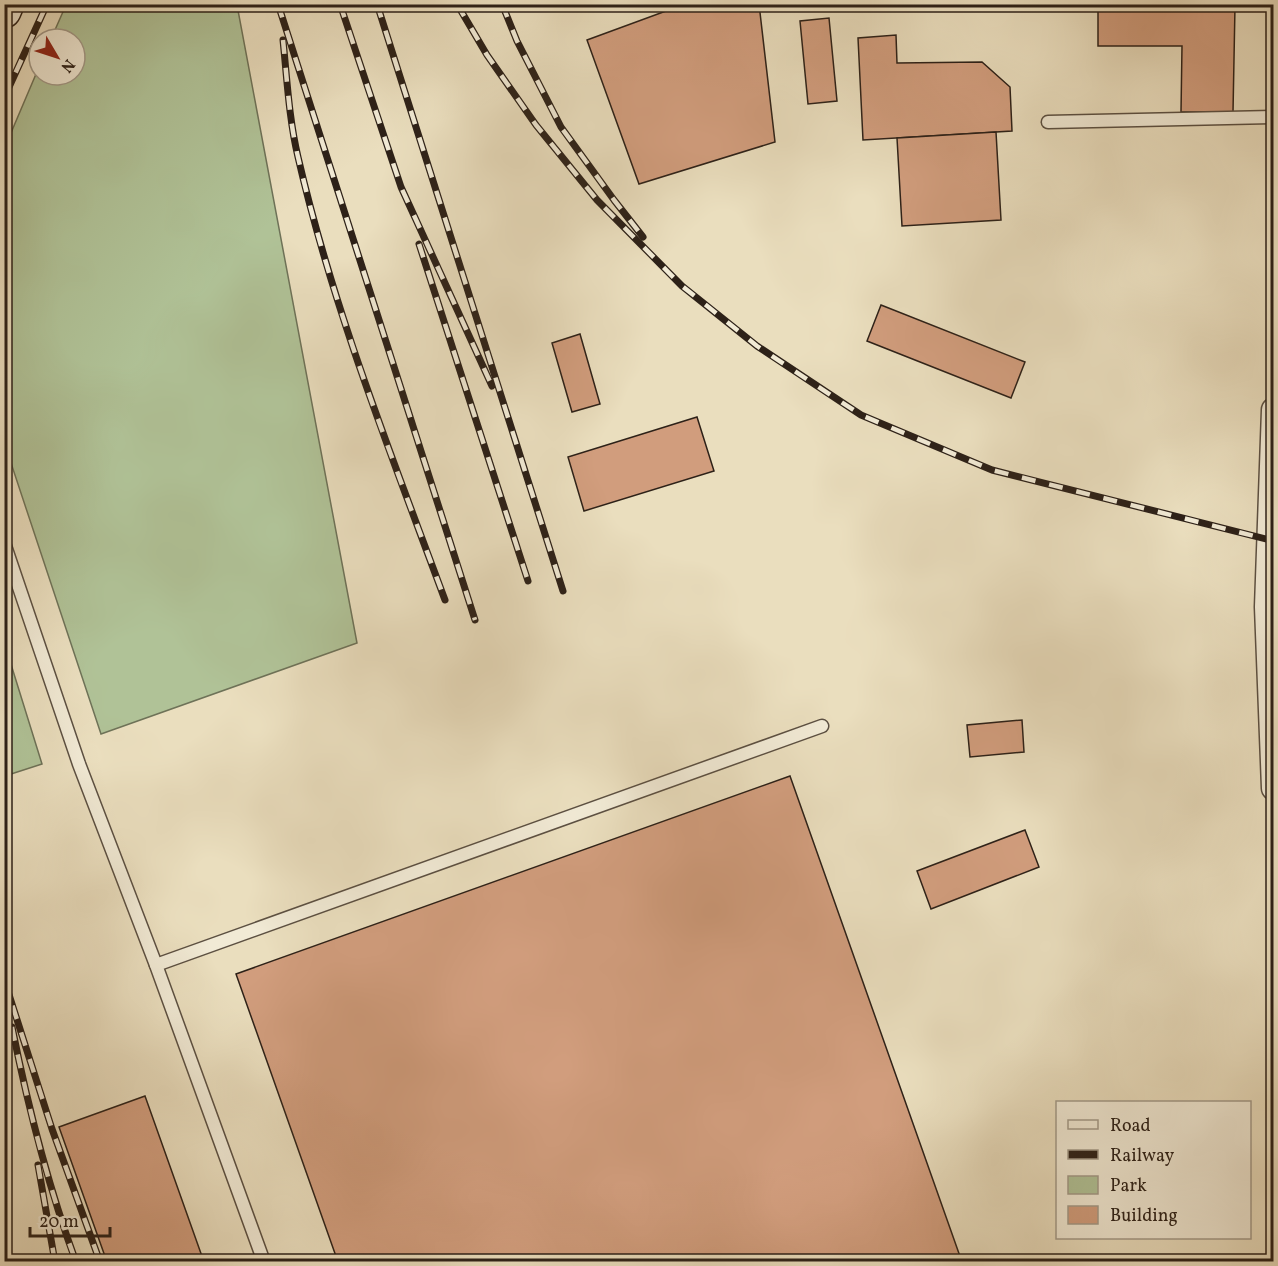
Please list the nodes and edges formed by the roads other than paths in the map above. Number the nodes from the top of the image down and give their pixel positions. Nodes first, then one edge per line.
1 (8, 4) edge
2 (4, 11) edge
3 (1274, 117) edge
4 (1048, 122) dead end
5 (1274, 410) edge
6 (4, 543) edge
7 (822, 726) dead end
8 (1274, 788) edge
9 (156, 965) junction
10 (264, 1262) edge

1 - 2 main road
3 - 4 lane
5 - 8 street
6 - 9 lane
7 - 9 lane
9 - 10 lane

